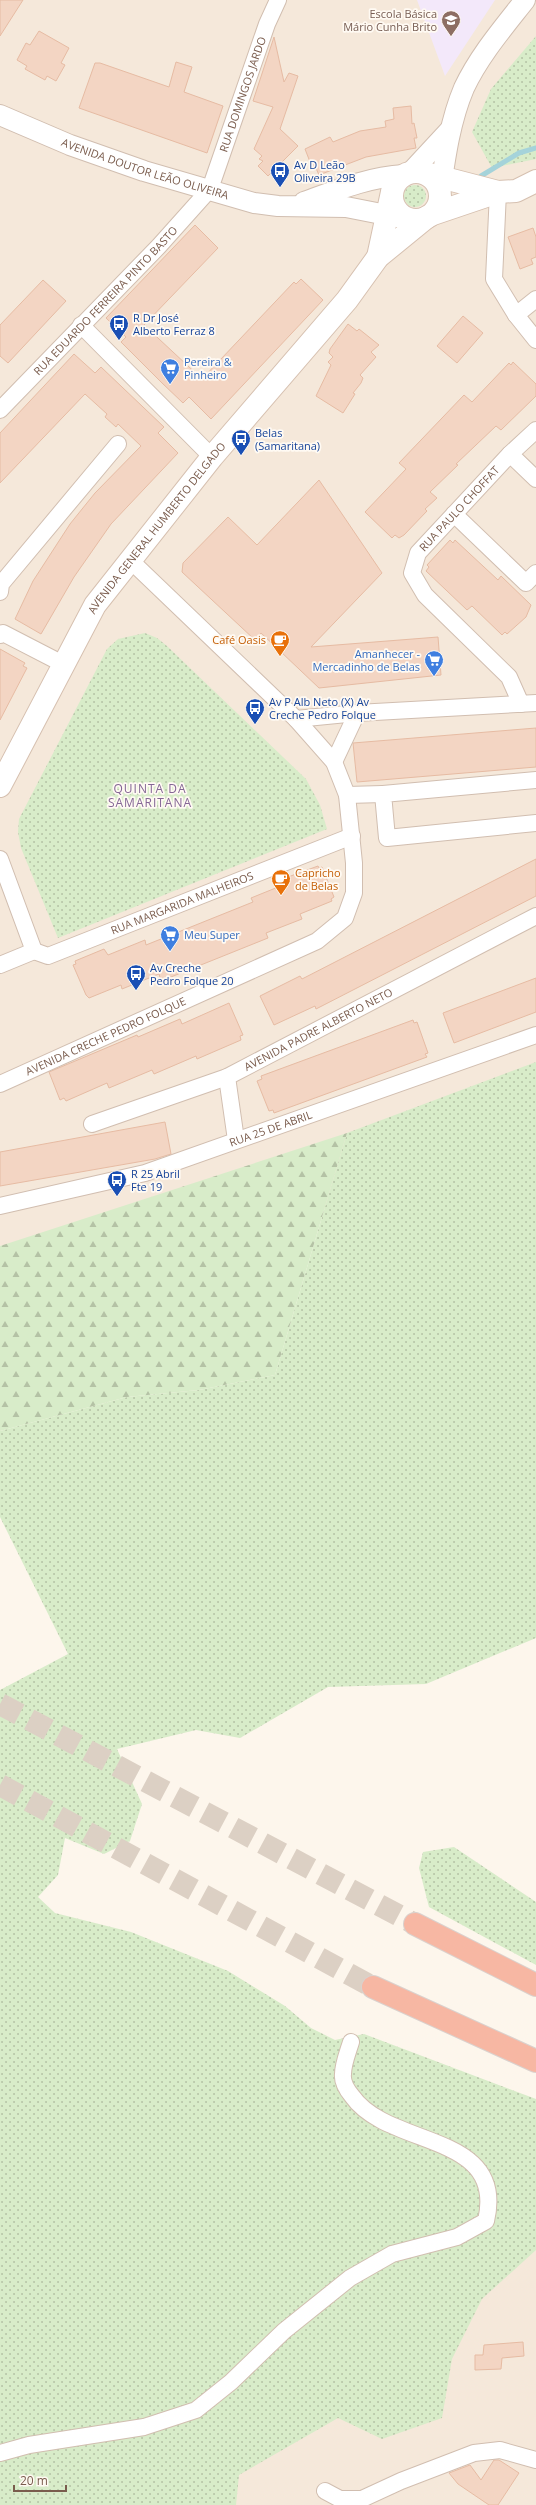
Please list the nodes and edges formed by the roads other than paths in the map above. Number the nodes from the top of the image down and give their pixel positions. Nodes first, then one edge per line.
1 (278, 0) edge
2 (525, 0) edge
3 (0, 115) edge
4 (451, 128) junction
5 (419, 180) junction
6 (536, 181) edge
7 (210, 189) junction
8 (498, 192) junction
9 (294, 205) junction
10 (414, 216) junction
11 (378, 257) junction
12 (536, 299) edge
13 (516, 315) junction
14 (81, 325) junction
15 (536, 340) edge
16 (0, 410) edge
17 (536, 430) edge
18 (118, 444) dead end
19 (510, 454) junction
20 (212, 456) junction
21 (536, 479) edge
22 (454, 514) junction
23 (130, 560) junction
24 (536, 573) edge
25 (0, 592) edge
26 (1, 629) edge
27 (65, 665) junction
28 (529, 703) edge
29 (357, 713) junction
30 (296, 719) junction
31 (334, 762) junction
32 (536, 780) edge
33 (0, 786) edge
34 (383, 794) junction
35 (347, 795) junction
36 (536, 823) edge
37 (352, 836) junction
38 (0, 859) edge
39 (536, 916) edge
40 (34, 951) junction
41 (0, 965) edge
42 (536, 1035) edge
43 (227, 1077) junction
44 (0, 1084) edge
45 (92, 1124) dead end
46 (236, 1140) junction
47 (0, 1206) edge
48 (415, 1924) tunnel mouth
49 (536, 1985) edge
50 (373, 1987) tunnel mouth
51 (351, 2042) dead end
52 (536, 2061) edge
53 (0, 2453) edge
54 (536, 2460) edge
55 (325, 2491) dead end

1 - 7 street, RUA DOMINGOS JARDO
2 - 4 street
3 - 7 street, AVENIDA DOUTOR LEÃO OLIVEIRA
4 - 5 street
4 - 5 street
5 - 8 main road
5 - 9 street, AVENIDA DOUTOR LEÃO OLIVEIRA
5 - 10 main road
5 - 10 main road
6 - 8 main road
7 - 9 street, AVENIDA DOUTOR LEÃO OLIVEIRA
7 - 14 street, RUA EDUARDO FERREIRA PINTO BASTO
8 - 10 main road
8 - 13 street
9 - 10 street, AVENIDA DOUTOR LEÃO OLIVEIRA
10 - 11 main road, AVENIDA GENERAL HUMBERTO DELGADO
10 - 11 main road, AVENIDA GENERAL HUMBERTO DELGADO
11 - 20 main road, AVENIDA GENERAL HUMBERTO DELGADO
12 - 13 street
13 - 15 street
14 - 16 street, RUA EDUARDO FERREIRA PINTO BASTO
14 - 20 street
17 - 19 street, RUA PAULO CHOFFAT
18 - 25 street
19 - 21 street
19 - 22 street, RUA PAULO CHOFFAT
20 - 23 main road, AVENIDA GENERAL HUMBERTO DELGADO
22 - 24 street
22 - 28 street, RUA PAULO CHOFFAT
23 - 27 main road, AVENIDA GENERAL HUMBERTO DELGADO
23 - 30 street, AVENIDA CRECHE PEDRO FOLQUE
26 - 27 street
27 - 33 main road, AVENIDA GENERAL HUMBERTO DELGADO
28 - 29 street
29 - 30 street
29 - 31 street
30 - 31 street, AVENIDA CRECHE PEDRO FOLQUE
31 - 35 street, AVENIDA CRECHE PEDRO FOLQUE
32 - 34 street
34 - 35 street
34 - 36 street
35 - 37 street, AVENIDA CRECHE PEDRO FOLQUE
37 - 40 street, RUA MARGARIDA MALHEIROS
37 - 44 street, AVENIDA CRECHE PEDRO FOLQUE
38 - 40 street
39 - 43 street, AVENIDA PADRE ALBERTO NETO
40 - 41 street
42 - 46 street, RUA 25 DE ABRIL
43 - 45 street, AVENIDA PADRE ALBERTO NETO
43 - 46 street
46 - 47 street, RUA 25 DE ABRIL
48 - 49 highway
50 - 52 highway
51 - 53 street
54 - 55 street

